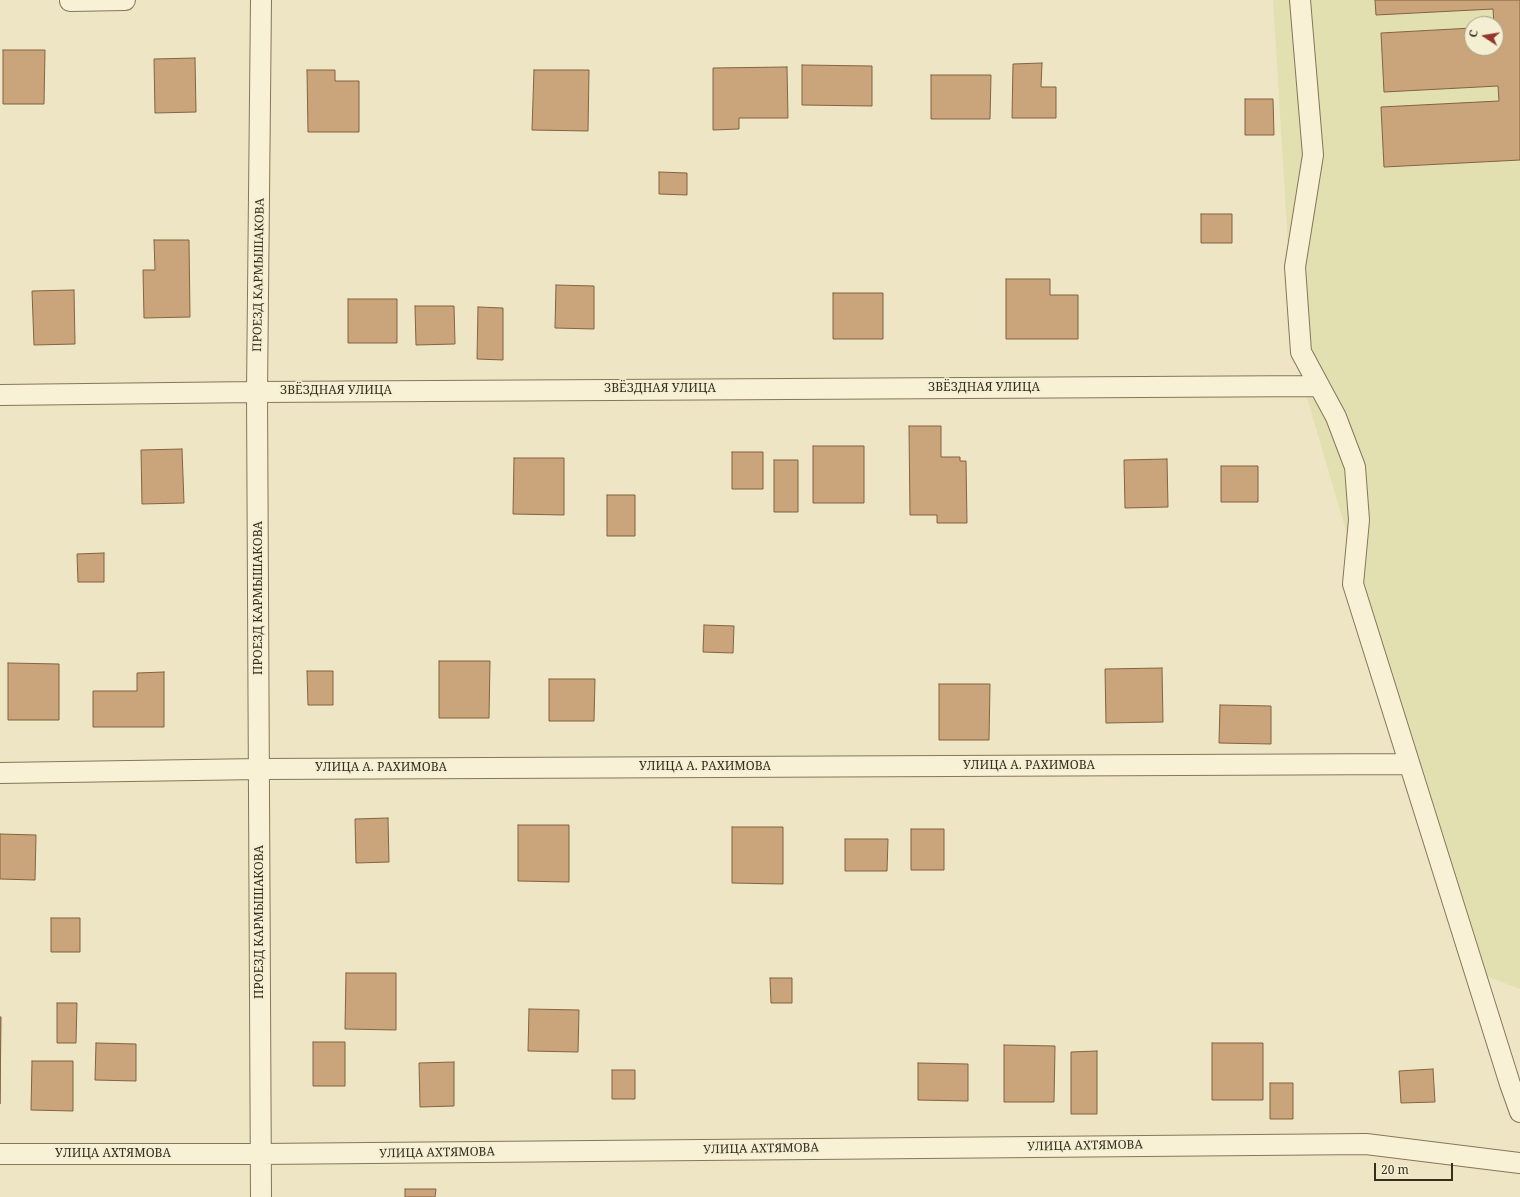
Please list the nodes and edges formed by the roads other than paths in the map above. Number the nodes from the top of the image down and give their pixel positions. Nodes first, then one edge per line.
1 (125, 0) edge
2 (261, 0) edge
3 (1300, 0) edge
4 (70, 1) dead end
5 (1319, 386) junction
6 (258, 392) junction
7 (0, 395) edge
8 (1409, 764) junction
9 (260, 769) junction
10 (0, 773) edge
11 (1520, 1112) edge
12 (0, 1154) edge
13 (260, 1154) junction
14 (1520, 1164) edge
15 (261, 1197) edge

1 - 4 street
2 - 6 street, ПРОЕЗД КАРМЫШАКОВА
3 - 5 street
5 - 6 street, ЗВЁЗДНАЯ УЛИЦА
5 - 8 street
6 - 7 street, ЗВЁЗДНАЯ УЛИЦА
6 - 9 street, ПРОЕЗД КАРМЫШАКОВА
8 - 9 street, УЛИЦА А. РАХИМОВА
8 - 11 street
9 - 10 street, УЛИЦА А. РАХИМОВА
9 - 13 street, ПРОЕЗД КАРМЫШАКОВА
12 - 13 street, УЛИЦА АХТЯМОВА
13 - 14 street, УЛИЦА АХТЯМОВА
13 - 15 street, ПРОЕЗД КАРМЫШАКОВА

